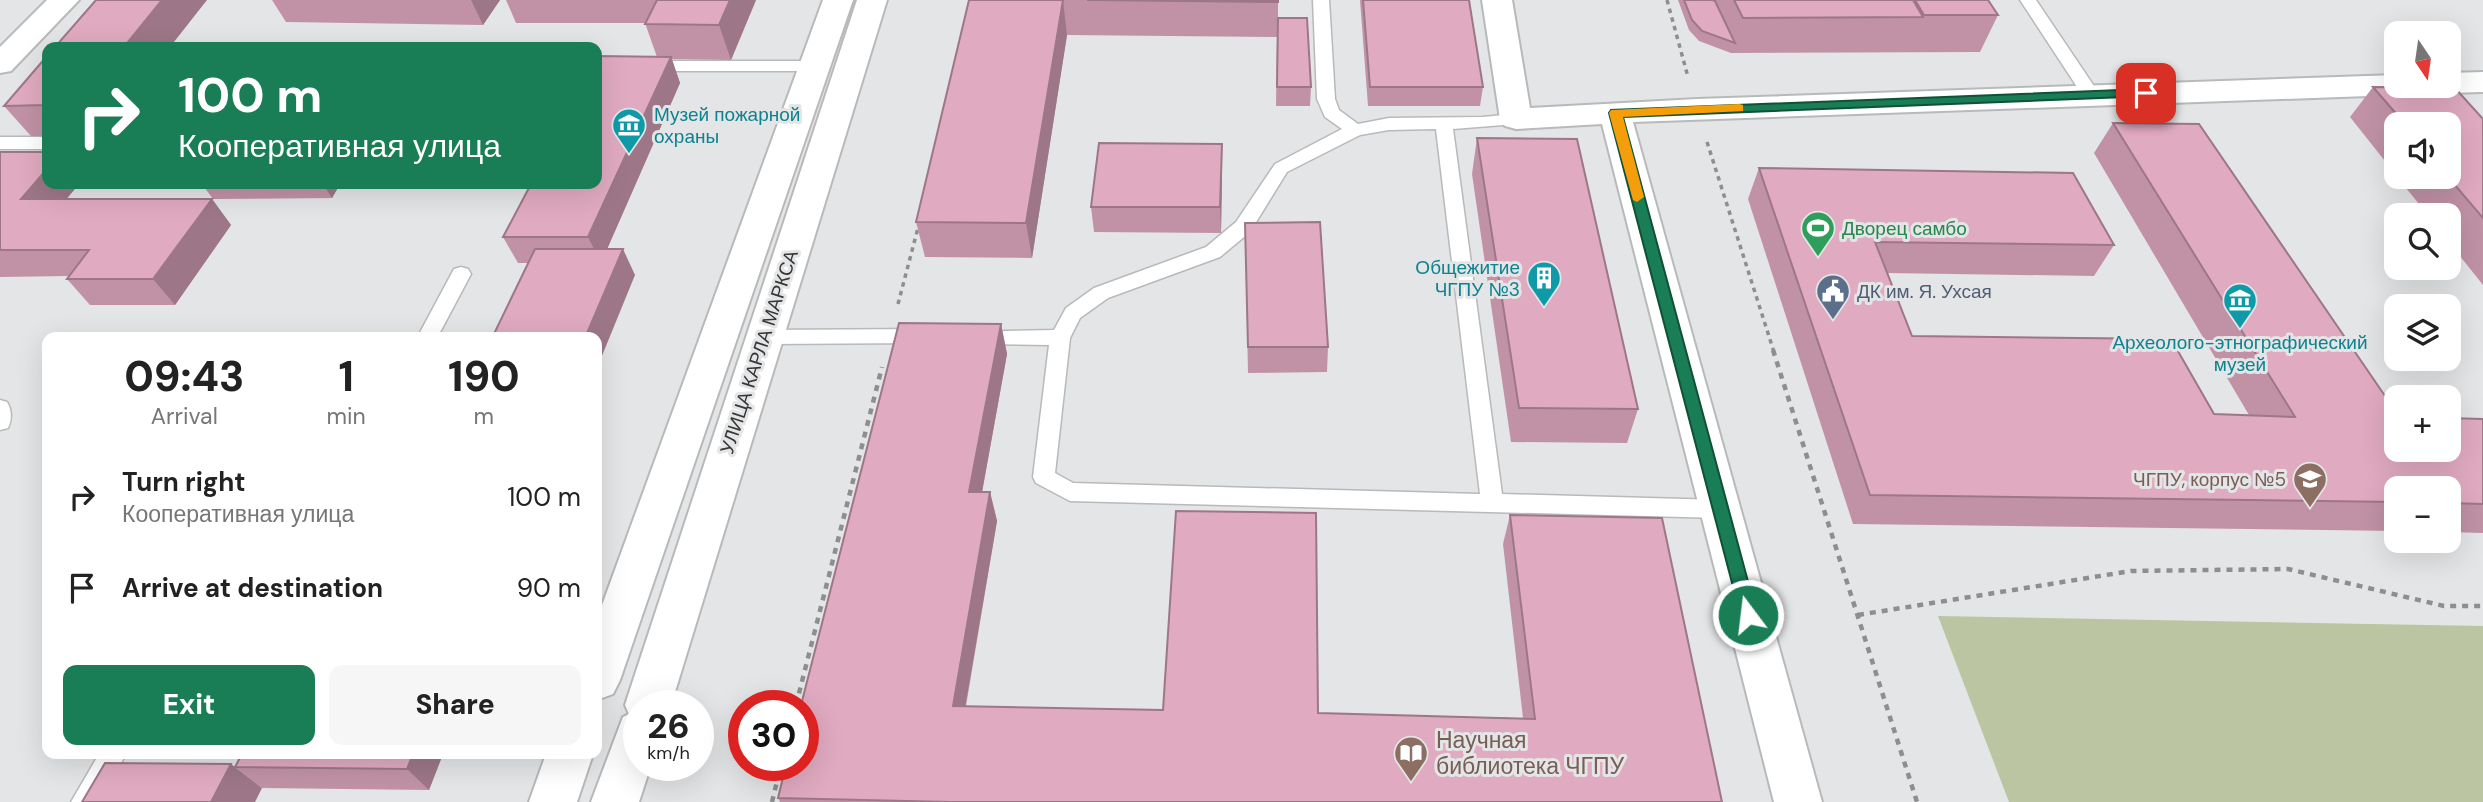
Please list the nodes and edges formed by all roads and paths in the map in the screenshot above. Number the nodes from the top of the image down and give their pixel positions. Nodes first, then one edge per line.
1 (64, 0) edge
2 (838, 0) edge
3 (872, 0) edge
4 (1321, 0) edge
5 (1497, 0) edge
6 (1667, 0) edge
7 (2028, 0) edge
8 (0, 64) edge
9 (602, 66) edge
10 (814, 66) junction
11 (2483, 82) edge
12 (2461, 83) edge
13 (2384, 85) edge
14 (2091, 95) junction
15 (1697, 110) junction
16 (1615, 113) junction
17 (1516, 119) junction
18 (1444, 124) junction
19 (1355, 130) junction
20 (0, 143) edge
21 (42, 143) edge
22 (461, 274) dead end
23 (430, 332) edge
24 (764, 337) junction
25 (1060, 338) junction
26 (0, 408) edge
27 (0, 422) edge
28 (1492, 503) junction
29 (1720, 509) junction
30 (2483, 606) edge
31 (1858, 615) junction
32 (602, 666) edge
33 (653, 690) edge
34 (110, 759) edge
35 (568, 759) edge
36 (623, 779) edge
37 (777, 781) edge
38 (84, 802) edge
39 (554, 802) edge
40 (615, 802) edge
41 (772, 802) edge
42 (1798, 802) edge
43 (1917, 802) edge

1 - 8 street
2 - 10 street
3 - 24 street, УЛИЦА КАРЛА МАРКСА
4 - 19 lane
5 - 17 street
6 - 15 path
7 - 14 lane
9 - 10 lane
10 - 32 street
11 - 12 street
13 - 14 street
14 - 15 street
15 - 16 street
15 - 31 path
16 - 17 street
16 - 29 street
17 - 18 lane
18 - 19 lane
18 - 28 lane
19 - 25 lane
20 - 21 lane
22 - 23 lane
24 - 25 lane
24 - 33 street, УЛИЦА КАРЛА МАРКСА
25 - 28 lane
26 - 27 lane
28 - 29 lane
29 - 42 street
30 - 31 path
31 - 43 path
34 - 38 lane
35 - 39 street
36 - 40 street
37 - 41 path

